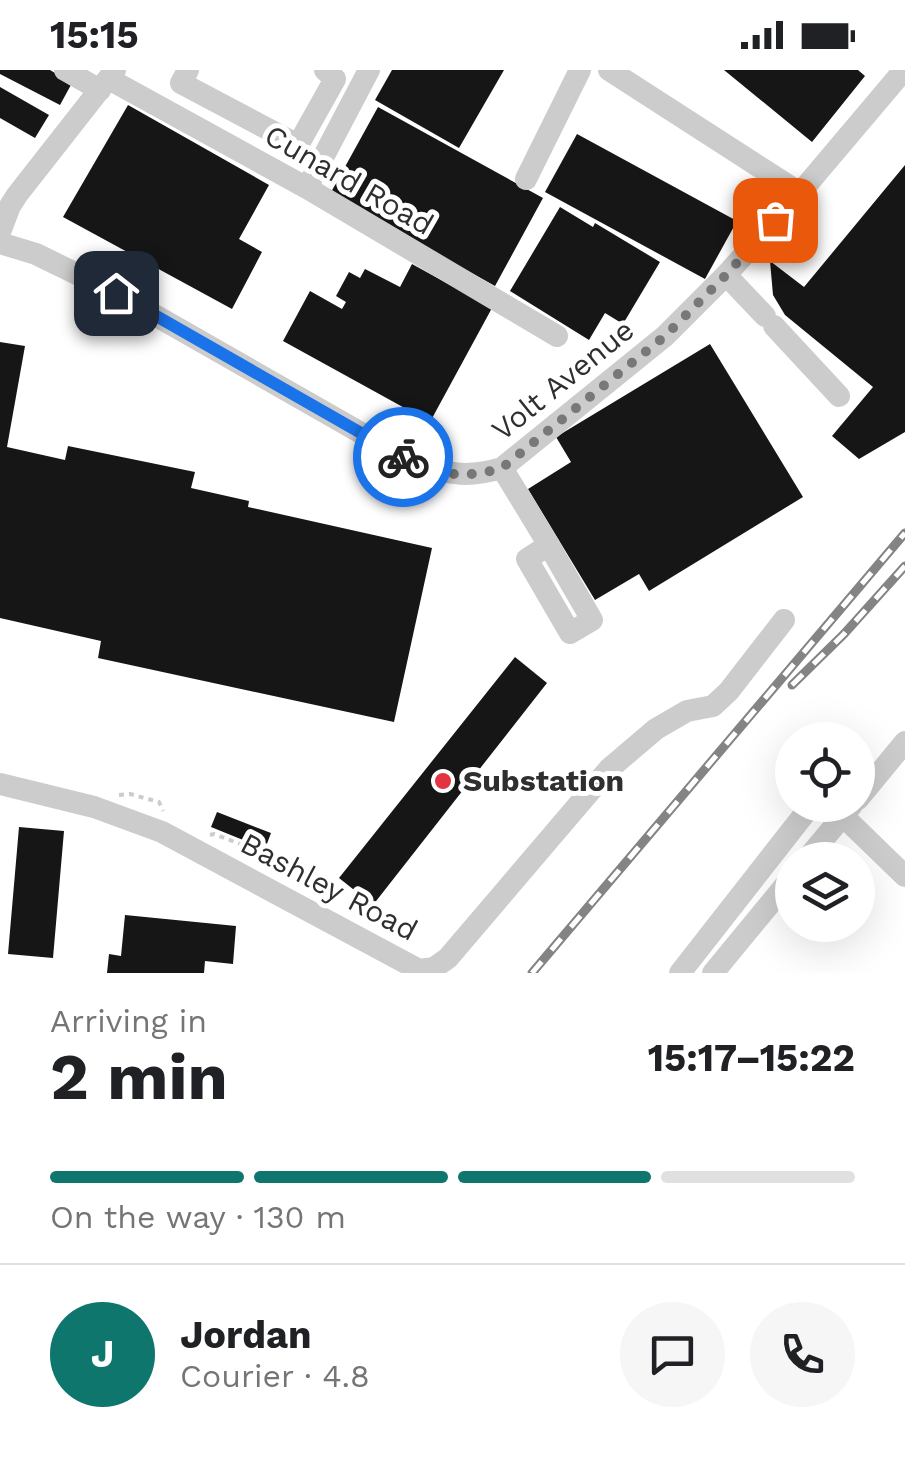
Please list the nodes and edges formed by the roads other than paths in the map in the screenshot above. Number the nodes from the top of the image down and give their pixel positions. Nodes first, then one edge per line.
1 (64, 70) edge
2 (188, 70) edge
3 (324, 70) edge
4 (369, 70) edge
5 (580, 70) edge
6 (609, 70) edge
7 (904, 70) edge
8 (108, 80) edge
9 (526, 180) dead end
10 (307, 188) junction
11 (800, 193) junction
12 (0, 232) edge
13 (0, 242) edge
14 (726, 275) junction
15 (557, 336) dead end
16 (839, 396) dead end
17 (502, 468) junction
18 (550, 545) dead end
19 (784, 620) dead end
20 (905, 742) edge
21 (875, 773) edge
22 (0, 784) edge
23 (798, 822) edge
24 (838, 822) edge
25 (863, 822) edge
26 (821, 842) edge
27 (905, 876) edge
28 (775, 897) edge
29 (680, 973) edge
30 (714, 973) edge

1 - 8 street, Cunard Road
2 - 3 street
4 - 10 street
5 - 9 street
6 - 11 street
7 - 11 street, Volt Avenue
8 - 10 street, Cunard Road
8 - 12 street
10 - 15 street, Cunard Road
11 - 14 street, Volt Avenue
13 - 17 street, Volt Avenue
14 - 16 street
14 - 17 street, Volt Avenue
17 - 18 street
19 - 22 street, Bashley Road
20 - 21 street
23 - 29 street
24 - 26 street
25 - 27 street
28 - 30 street

